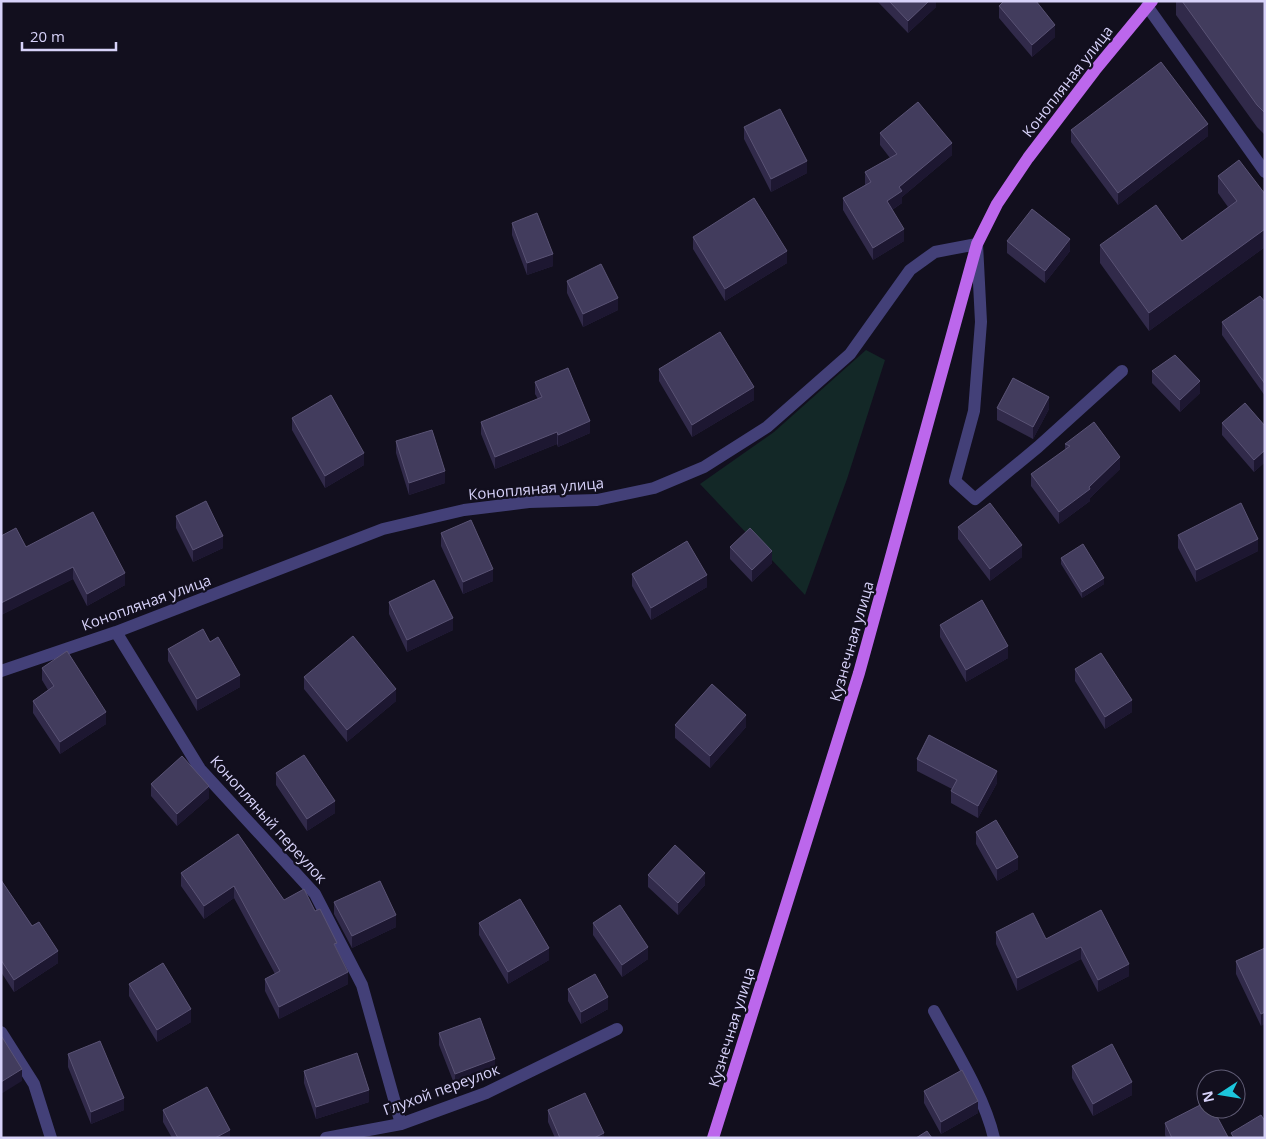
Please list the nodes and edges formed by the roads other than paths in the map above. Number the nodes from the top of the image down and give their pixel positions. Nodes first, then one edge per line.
1 (1150, 4) edge
2 (1028, 158) joint
3 (1265, 172) edge
4 (977, 244) junction
5 (1122, 371) dead end
6 (116, 632) junction
7 (1, 671) edge
8 (934, 1011) dead end
9 (617, 1029) dead end
10 (1, 1032) edge
11 (401, 1124) junction
12 (51, 1138) edge
13 (326, 1138) edge
14 (713, 1138) edge
15 (994, 1138) edge

1 - 2 main road, Конопляная улица
1 - 3 street
2 - 4 main road, Кузнечная улица
4 - 5 street
4 - 6 street, Конопляная улица
4 - 14 main road, Кузнечная улица
6 - 7 street, Конопляная улица
6 - 11 street, Конопляный переулок
8 - 15 street
9 - 11 street, Глухой переулок
10 - 12 street
11 - 13 street, Глухой переулок

